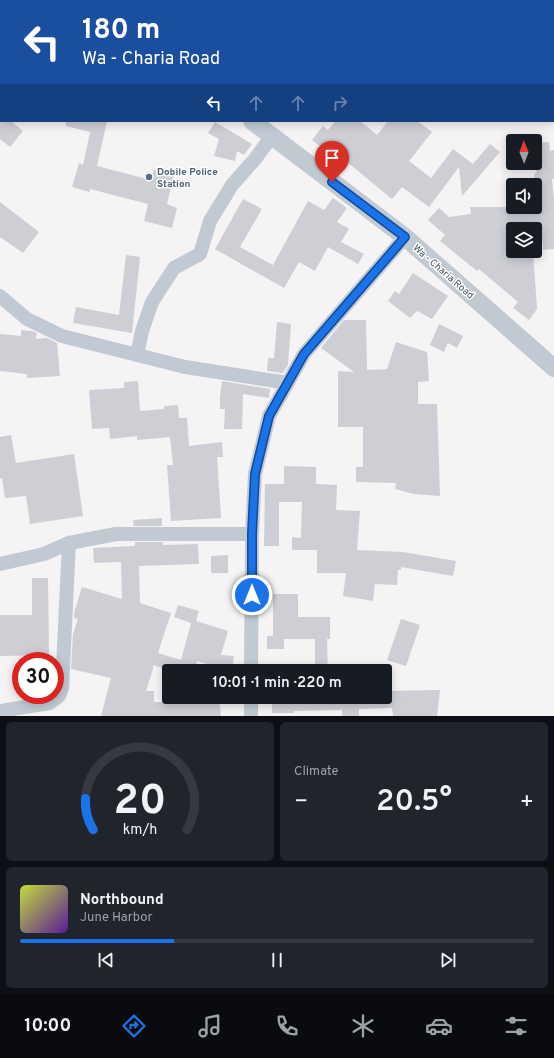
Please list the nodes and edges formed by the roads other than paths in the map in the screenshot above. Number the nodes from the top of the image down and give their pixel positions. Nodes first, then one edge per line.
1 (253, 122) edge
2 (272, 136) junction
3 (405, 237) junction
4 (0, 296) edge
5 (137, 354) junction
6 (554, 368) edge
7 (288, 383) junction
8 (252, 534) junction
9 (69, 543) junction
10 (0, 564) edge
11 (251, 664) edge
12 (251, 704) edge
13 (0, 711) edge
14 (250, 716) edge

1 - 2 street, Wa - Charia Road
2 - 3 street, Wa - Charia Road
2 - 5 street
3 - 6 street, Wa - Charia Road
3 - 7 street
4 - 5 street
5 - 7 street
7 - 8 street
8 - 9 street
8 - 11 street
9 - 10 street
9 - 13 street
12 - 14 street

